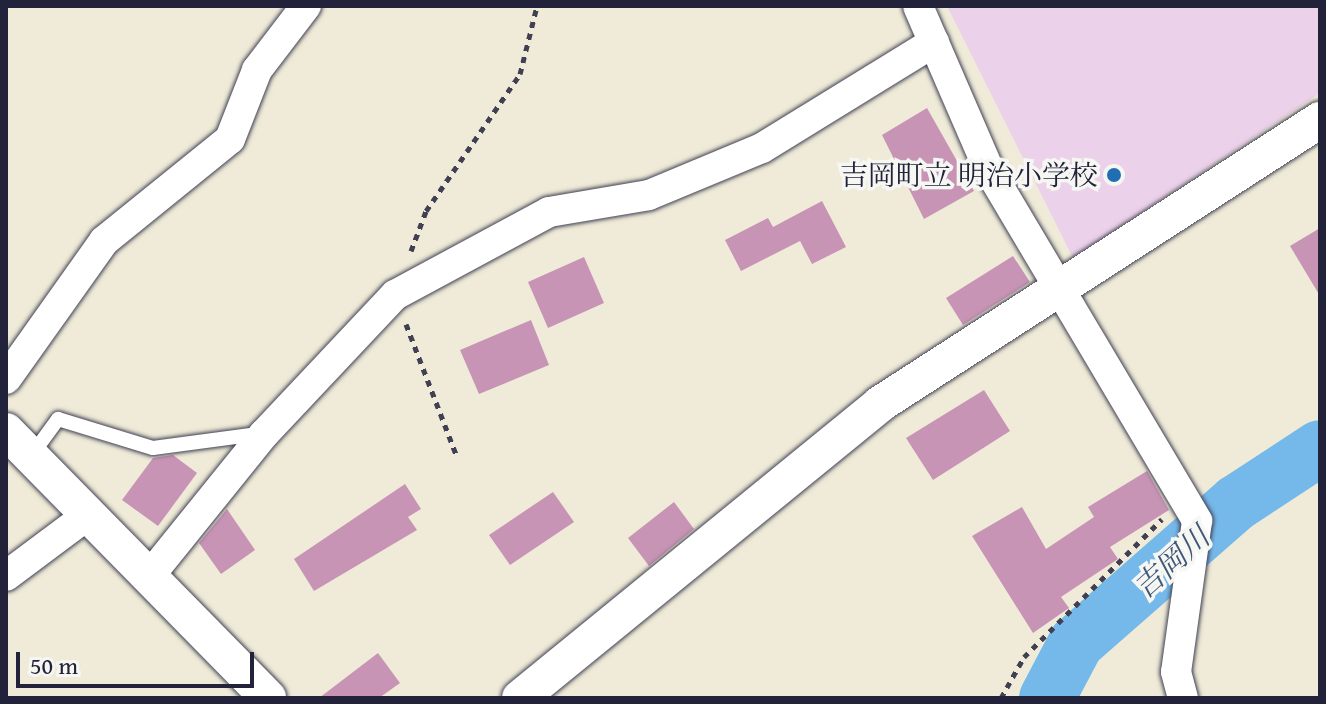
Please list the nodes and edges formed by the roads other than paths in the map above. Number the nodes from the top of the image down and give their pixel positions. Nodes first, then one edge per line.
1 (306, 6) edge
2 (918, 6) edge
3 (934, 42) junction
4 (1320, 120) edge
5 (1065, 287) junction
6 (6, 379) edge
7 (264, 434) junction
8 (18, 444) edge
9 (89, 514) junction
10 (151, 574) junction
11 (6, 576) edge
12 (268, 698) edge
13 (520, 698) edge
14 (1183, 698) edge

1 - 6 street
2 - 3 street
3 - 5 street
3 - 7 street
4 - 5 street
5 - 13 street
5 - 14 street
7 - 8 lane
7 - 10 street
8 - 9 street
9 - 10 street
9 - 11 street
10 - 12 street

